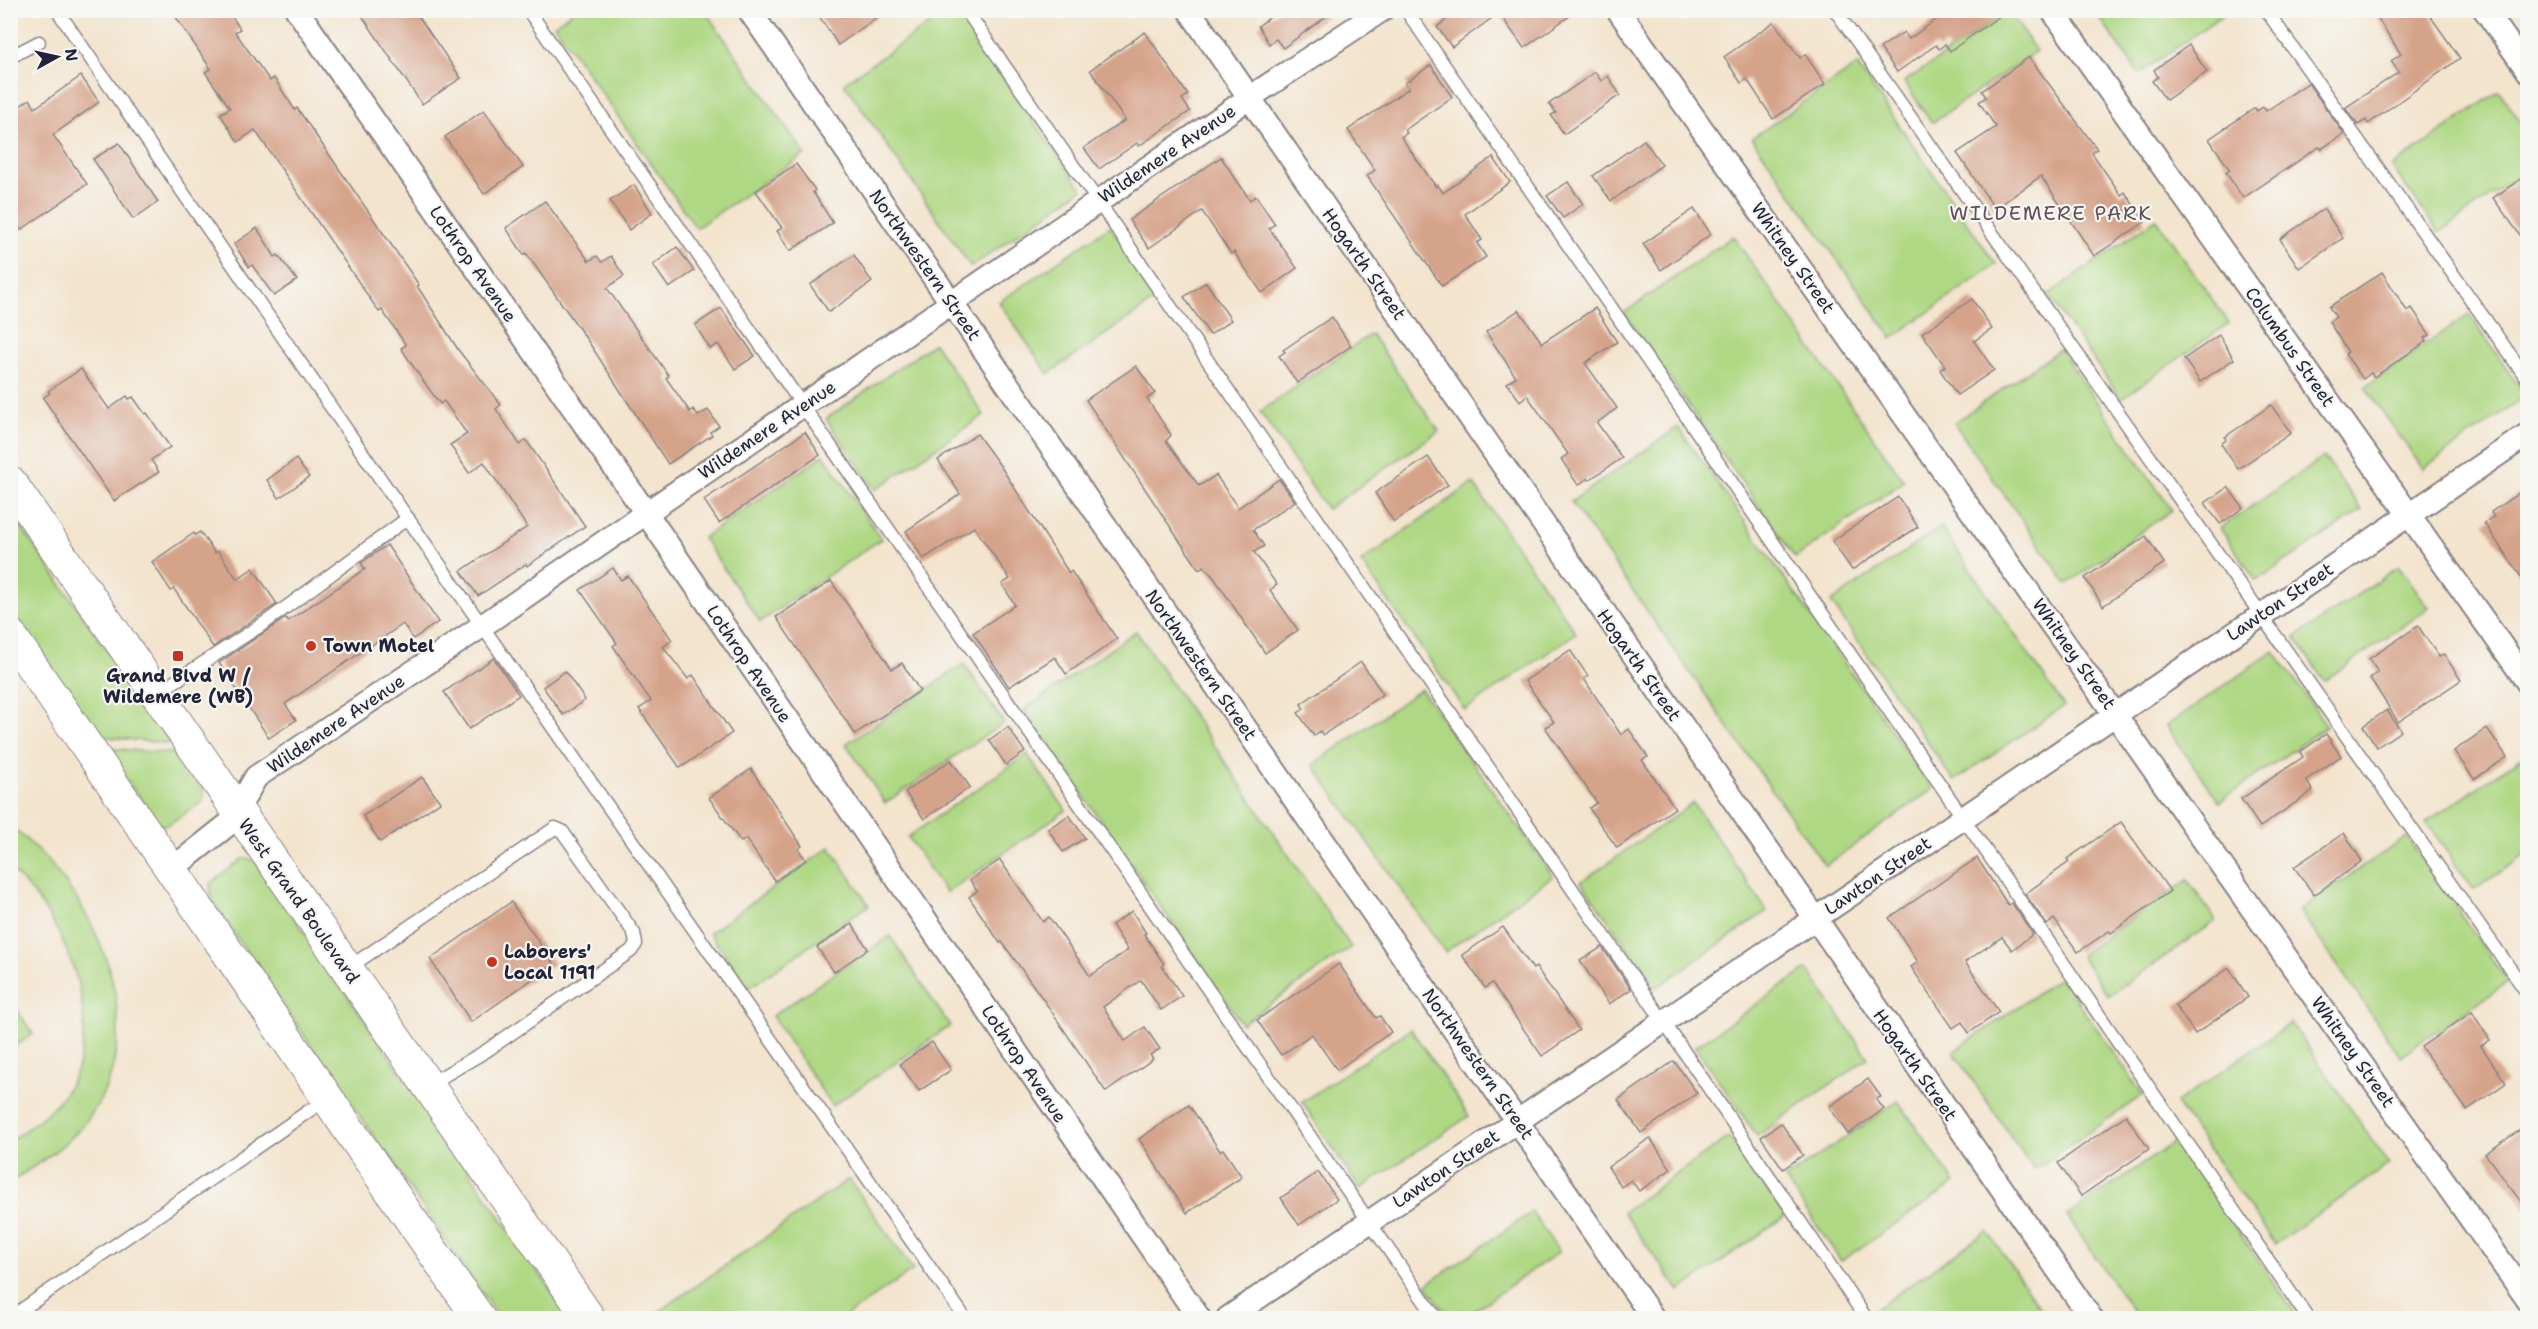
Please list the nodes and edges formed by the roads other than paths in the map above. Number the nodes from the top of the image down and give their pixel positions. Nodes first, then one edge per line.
1 (57, 10) edge
2 (297, 10) edge
3 (528, 10) edge
4 (749, 10) edge
5 (966, 10) edge
6 (1189, 10) edge
7 (1382, 10) edge
8 (1406, 10) edge
9 (1618, 10) edge
10 (1835, 10) edge
11 (2052, 10) edge
12 (2266, 10) edge
13 (2485, 10) edge
14 (39, 42) dead end
15 (10, 57) edge
16 (2528, 71) edge
17 (1249, 98) junction
18 (1098, 201) junction
19 (950, 303) junction
20 (2528, 380) edge
21 (802, 407) junction
22 (2528, 434) edge
23 (10, 482) edge
24 (646, 513) junction
25 (2409, 514) junction
26 (408, 518) junction
27 (2259, 616) junction
28 (482, 626) junction
29 (10, 635) edge
30 (2528, 683) edge
31 (156, 694) junction
32 (2116, 714) junction
33 (237, 812) junction
34 (1964, 818) junction
35 (172, 869) junction
36 (1815, 920) junction
37 (346, 969) junction
38 (2528, 994) edge
39 (1664, 1022) junction
40 (427, 1085) junction
41 (326, 1099) junction
42 (1517, 1120) junction
43 (1369, 1221) junction
44 (2528, 1300) edge
45 (10, 1318) edge
46 (479, 1318) edge
47 (589, 1318) edge
48 (965, 1318) edge
49 (1199, 1318) edge
50 (1228, 1318) edge
51 (1436, 1318) edge
52 (1653, 1318) edge
53 (1866, 1318) edge
54 (2091, 1318) edge
55 (2308, 1318) edge

1 - 26 lane
2 - 24 street, Lothrop Avenue
3 - 21 lane
4 - 19 street, Northwestern Street
5 - 18 lane
6 - 17 street, Hogarth Street
7 - 17 street, Wildemere Avenue
8 - 34 lane
9 - 32 street, Whitney Street
10 - 27 lane
11 - 25 street, Columbus Street
12 - 20 lane
13 - 16 street
14 - 15 lane
17 - 18 street, Wildemere Avenue
17 - 36 street, Hogarth Street
18 - 19 street, Wildemere Avenue
18 - 39 lane
19 - 21 street, Wildemere Avenue
19 - 42 street, Northwestern Street
21 - 24 street, Wildemere Avenue
21 - 43 lane
22 - 25 street, Lawton Street
23 - 31 main road, West Grand Boulevard
24 - 28 street, Wildemere Avenue
24 - 49 street, Lothrop Avenue
25 - 27 street, Lawton Street
25 - 30 street, Columbus Street
26 - 28 lane
26 - 31 lane
27 - 32 street, Lawton Street
27 - 38 lane
28 - 33 street, Wildemere Avenue
28 - 48 lane
29 - 35 main road
31 - 33 main road, West Grand Boulevard
32 - 34 street, Lawton Street
32 - 44 street, Whitney Street
33 - 35 street, Wildemere Avenue
33 - 37 main road, West Grand Boulevard
34 - 36 street, Lawton Street
34 - 55 lane
35 - 41 main road
36 - 39 street, Lawton Street
36 - 54 street, Hogarth Street
37 - 40 main road, West Grand Boulevard
37 - 40 lane
39 - 42 street, Lawton Street
39 - 53 lane
40 - 47 main road, West Grand Boulevard
41 - 45 lane
41 - 46 main road
42 - 43 street, Lawton Street
42 - 52 street, Northwestern Street
43 - 50 street, Lawton Street
43 - 51 lane

